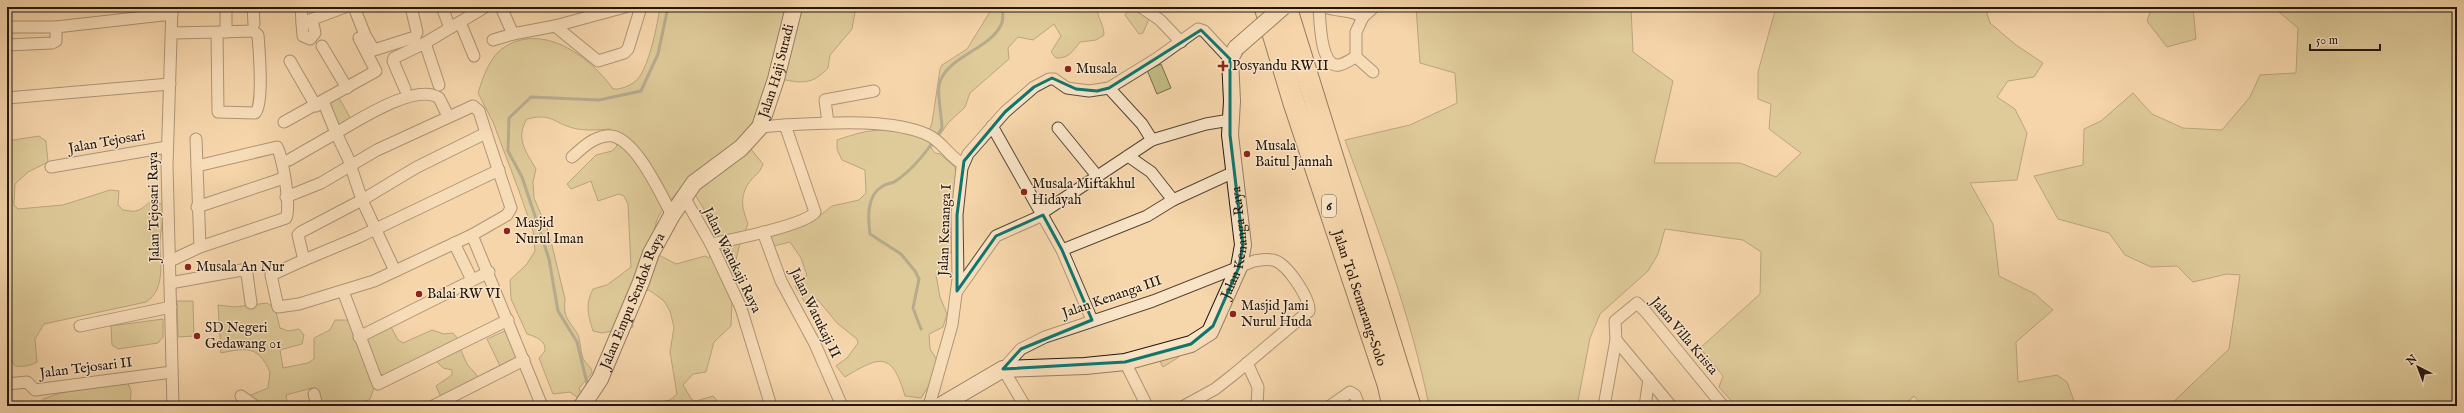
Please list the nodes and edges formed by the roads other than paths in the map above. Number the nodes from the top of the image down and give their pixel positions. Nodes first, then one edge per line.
1 (226, 7) edge
2 (253, 7) edge
3 (301, 7) edge
4 (345, 7) edge
5 (354, 7) edge
6 (412, 7) edge
7 (442, 7) edge
8 (485, 7) edge
9 (501, 7) edge
10 (624, 7) edge
11 (641, 7) edge
12 (794, 7) edge
13 (1141, 7) edge
14 (1266, 7) edge
15 (1284, 7) edge
16 (1319, 7) edge
17 (1325, 7) edge
18 (1374, 7) edge
19 (172, 11) edge
20 (1363, 17) junction
21 (460, 22) junction
22 (254, 24) dead end
23 (555, 26) junction
24 (7, 27) edge
25 (56, 28) junction
26 (450, 28) junction
27 (221, 32) junction
28 (172, 33) junction
29 (512, 34) junction
30 (359, 38) dead end
31 (493, 40) dead end
32 (1180, 42) junction
33 (425, 43) junction
34 (7, 45) edge
35 (322, 46) dead end
36 (1233, 54) junction
37 (474, 56) dead end
38 (1356, 57) junction
39 (290, 61) dead end
40 (1373, 72) dead end
41 (170, 84) junction
42 (439, 85) dead end
43 (347, 88) junction
44 (1109, 88) junction
45 (405, 89) dead end
46 (874, 91) dead end
47 (7, 98) edge
48 (319, 104) junction
49 (448, 116) junction
50 (1230, 120) junction
51 (284, 122) dead end
52 (828, 123) junction
53 (785, 125) junction
54 (992, 126) junction
55 (760, 127) junction
56 (1058, 128) dead end
57 (336, 133) junction
58 (486, 134) junction
59 (196, 139) dead end
60 (1152, 140) junction
61 (168, 147) junction
62 (1128, 156) junction
63 (572, 157) dead end
64 (289, 160) dead end
65 (963, 164) junction
66 (350, 165) junction
67 (197, 166) junction
68 (51, 167) dead end
69 (499, 170) junction
70 (1234, 172) junction
71 (1098, 177) junction
72 (284, 178) junction
73 (286, 197) junction
74 (684, 197) junction
75 (362, 200) junction
76 (1173, 200) junction
77 (197, 207) junction
78 (1043, 214) junction
79 (672, 215) junction
80 (376, 230) junction
81 (763, 232) junction
82 (472, 235) junction
83 (454, 243) junction
84 (711, 244) junction
85 (200, 247) junction
86 (1062, 250) junction
87 (170, 260) junction
88 (304, 260) junction
89 (1239, 267) junction
90 (395, 271) junction
91 (489, 272) junction
92 (472, 280) junction
93 (170, 283) junction
94 (343, 291) junction
95 (957, 291) junction
96 (251, 303) dead end
97 (171, 307) junction
98 (508, 320) junction
99 (1092, 320) junction
100 (80, 326) dead end
101 (360, 337) junction
102 (1616, 340) junction
103 (524, 360) junction
104 (1125, 362) junction
105 (1247, 362) junction
106 (1003, 369) junction
107 (172, 372) junction
108 (1649, 379) junction
109 (7, 384) edge
110 (314, 394) dead end
111 (241, 396) dead end
112 (585, 402) edge
113 (173, 406) edge
114 (256, 406) edge
115 (317, 406) edge
116 (433, 406) edge
117 (542, 406) edge
118 (771, 406) edge
119 (842, 406) edge
120 (929, 406) edge
121 (940, 406) edge
122 (1025, 406) edge
123 (1147, 406) edge
124 (1184, 406) edge
125 (1256, 406) edge
126 (1330, 406) edge
127 (1359, 406) edge
128 (1393, 406) edge
129 (1410, 406) edge
130 (1604, 406) edge
131 (1644, 406) edge
132 (1671, 406) edge
133 (1723, 406) edge

1 - 27 street
2 - 22 street
3 - 4 street
5 - 6 street
7 - 26 street
8 - 21 street
9 - 29 street
10 - 23 street
11 - 23 street
12 - 55 street, Jalan Haji Suradi
13 - 32 street
14 - 128 highway, Jalan Tol Semarang–Solo / 6
15 - 36 street, bridge
15 - 129 highway, Jalan Tol Semarang–Solo / 6
16 - 38 street
17 - 20 street
18 - 20 street
19 - 25 street
19 - 28 street, Jalan Tejosari Raya
20 - 38 street
21 - 26 street
21 - 37 street
23 - 29 street
24 - 25 street
25 - 34 street
26 - 33 street
27 - 27 street
27 - 28 street
28 - 41 street, Jalan Tejosari Raya
29 - 31 street
30 - 43 street
32 - 36 street, Jalan Kenanga I
32 - 44 street, Jalan Kenanga I
33 - 42 street
33 - 45 street
35 - 43 street
36 - 50 street, Jalan Kenanga Raya
38 - 40 street
39 - 48 street
41 - 47 street
41 - 61 street, Jalan Tejosari Raya
43 - 48 street
44 - 54 street, Jalan Kenanga I
44 - 60 street
46 - 52 street
48 - 51 street
48 - 57 street
49 - 57 street
49 - 58 street
49 - 66 street
50 - 60 street, Jalan Kenanga I
50 - 70 street, Jalan Kenanga Raya
52 - 53 street
52 - 65 street
53 - 55 street
53 - 81 street
54 - 65 street, Jalan Kenanga I
54 - 78 street
55 - 74 street, Jalan Haji Suradi
56 - 71 street
57 - 64 street
57 - 66 street
58 - 69 street
58 - 75 street
59 - 67 street
60 - 62 street, Jalan Kenanga I
61 - 68 street, Jalan Tejosari
61 - 87 street, Jalan Tejosari Raya
62 - 71 street, Jalan Kenanga I
62 - 76 street
63 - 79 street
65 - 95 street, Jalan Kenanga I
66 - 73 street
66 - 75 street
67 - 72 street
67 - 77 street
69 - 80 street
69 - 82 street
70 - 76 street
70 - 89 street, Jalan Kenanga Raya
71 - 78 street, Jalan Kenanga I
72 - 73 street
72 - 77 street
73 - 85 street
74 - 79 street, Jalan Empu Sendok Raya
74 - 84 street, Jalan Watukaji Raya
75 - 80 street
75 - 88 street
76 - 86 street
77 - 85 street
78 - 86 street
78 - 95 street, Jalan Kenanga I
79 - 112 street, Jalan Empu Sendok Raya
80 - 88 street
80 - 90 street
81 - 84 street
81 - 119 street, Jalan Watukaji II
82 - 83 street
82 - 91 street
83 - 90 street
83 - 92 street
84 - 118 street, Jalan Watukaji Raya
85 - 87 street
86 - 99 street
87 - 93 street, Jalan Tejosari Raya
88 - 94 street
89 - 99 street, Jalan Kenanga III
89 - 104 street, Jalan Kenanga Raya
89 - 105 street, Jalan Kenanga III
90 - 94 street
91 - 92 street
91 - 98 street
92 - 101 street
93 - 96 street
93 - 97 street, Jalan Tejosari Raya
94 - 101 street
95 - 120 street, Jalan Kenanga I
97 - 100 street
97 - 107 street, Jalan Tejosari Raya
98 - 101 street
98 - 103 street
99 - 106 street, Jalan Kenanga III
102 - 108 street
102 - 130 street, Jalan Villa Krista
102 - 133 street, Jalan Villa Krista
103 - 116 street
103 - 117 street
104 - 106 street, Jalan Kenanga Raya
104 - 123 street
105 - 124 street
105 - 125 street
106 - 121 street, Jalan Kenanga Raya
106 - 122 street
107 - 109 street, Jalan Tejosari II
107 - 113 street, Jalan Tejosari Raya
108 - 131 street
108 - 132 street
110 - 115 street
111 - 114 street
126 - 127 street

